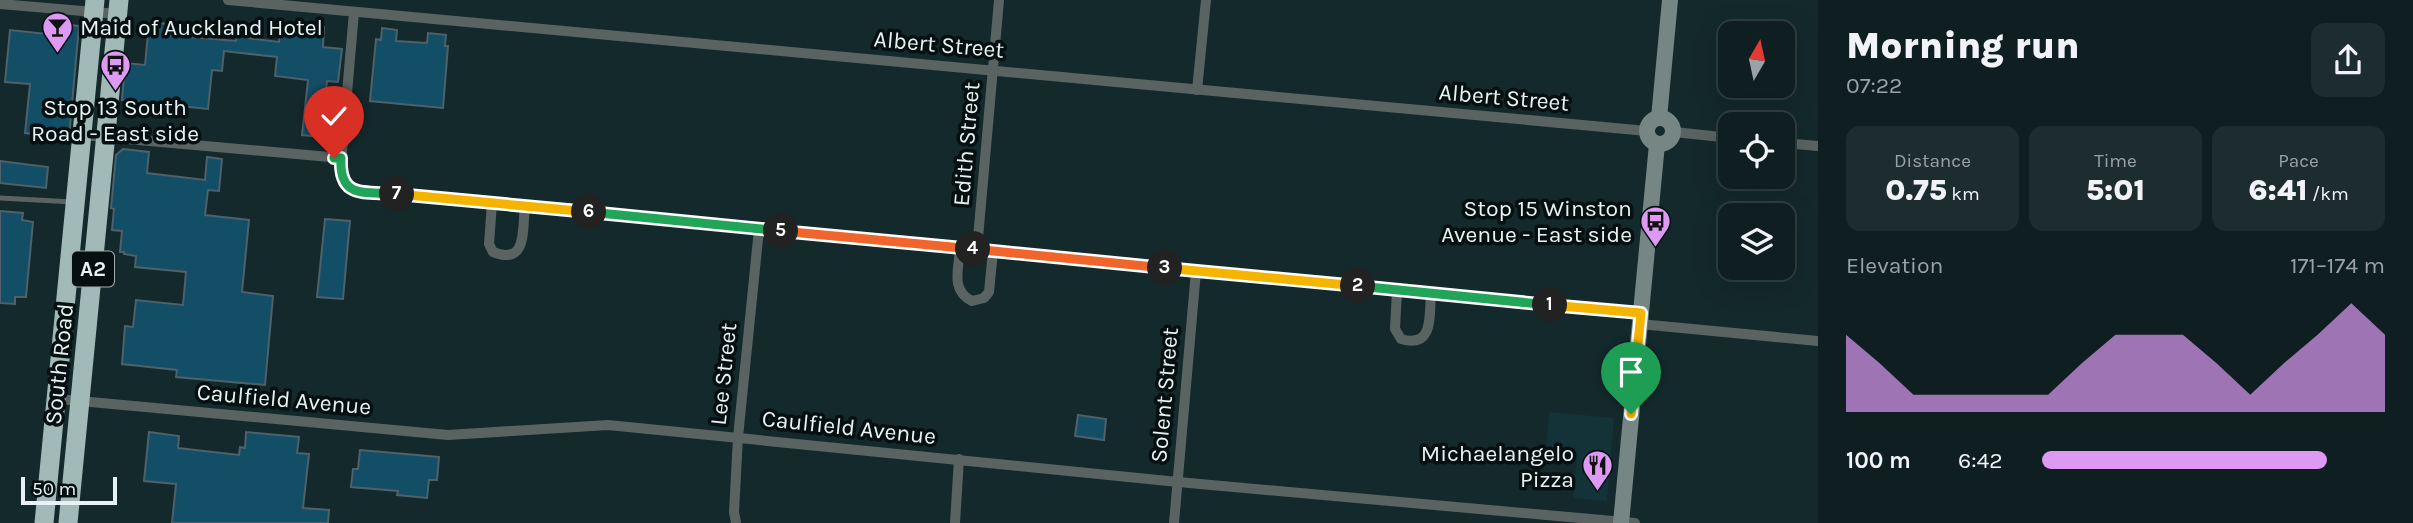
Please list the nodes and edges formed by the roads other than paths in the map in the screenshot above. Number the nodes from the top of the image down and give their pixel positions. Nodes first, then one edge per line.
1 (228, 0) edge
2 (999, 0) edge
3 (1206, 0) edge
4 (1670, 0) edge
5 (275, 2) edge
6 (0, 4) edge
7 (94, 6) edge
8 (118, 7) edge
9 (354, 12) junction
10 (993, 70) junction
11 (1197, 90) junction
12 (1659, 118) junction
13 (1674, 132) junction
14 (82, 135) junction
15 (106, 137) junction
16 (1718, 137) edge
17 (1652, 138) junction
18 (1795, 144) edge
19 (1818, 146) edge
20 (341, 158) junction
21 (0, 198) edge
22 (76, 203) junction
23 (492, 203) junction
24 (525, 206) junction
25 (759, 229) junction
26 (960, 248) junction
27 (977, 249) junction
28 (993, 251) junction
29 (1196, 271) junction
30 (1397, 290) junction
31 (1431, 293) junction
32 (1640, 319) junction
33 (1818, 341) edge
34 (58, 399) junction
35 (80, 401) junction
36 (738, 437) junction
37 (958, 459) junction
38 (1178, 482) junction
39 (44, 523) edge
40 (68, 523) edge
41 (736, 523) edge
42 (955, 523) edge
43 (1174, 523) edge
44 (1626, 523) edge

1 - 5 street, Albert Street
2 - 10 street, Edith Street
3 - 11 street
4 - 12 street
5 - 9 street, Albert Street
6 - 7 street
7 - 8 street
7 - 14 highway, South Road / A2
8 - 15 highway, South Road / A2
9 - 10 street, Albert Street
9 - 20 street
10 - 11 street, Albert Street
10 - 27 street, Edith Street
11 - 17 street, Albert Street
12 - 13 street
12 - 17 street
13 - 16 street
13 - 17 street
14 - 15 street
14 - 22 highway, South Road / A2
15 - 20 street
15 - 35 highway, South Road / A2
17 - 32 street
18 - 19 street
20 - 23 street
21 - 22 lane
22 - 34 highway, South Road / A2
23 - 24 street
23 - 24 street
24 - 25 street
25 - 26 street
25 - 36 street, Lee Street
26 - 27 street
26 - 28 street
27 - 28 street
28 - 29 street
29 - 30 street
29 - 38 street, Solent Street
30 - 31 street
30 - 31 street
31 - 32 street
32 - 33 street
32 - 44 street
34 - 35 street, Caulfield Avenue
34 - 39 highway, South Road / A2
35 - 36 street, Caulfield Avenue
35 - 40 highway, South Road / A2
36 - 37 street, Caulfield Avenue
36 - 41 street, Lee Street
37 - 38 street, Caulfield Avenue
37 - 42 street
38 - 43 street, Solent Street
38 - 44 street, Caulfield Avenue

